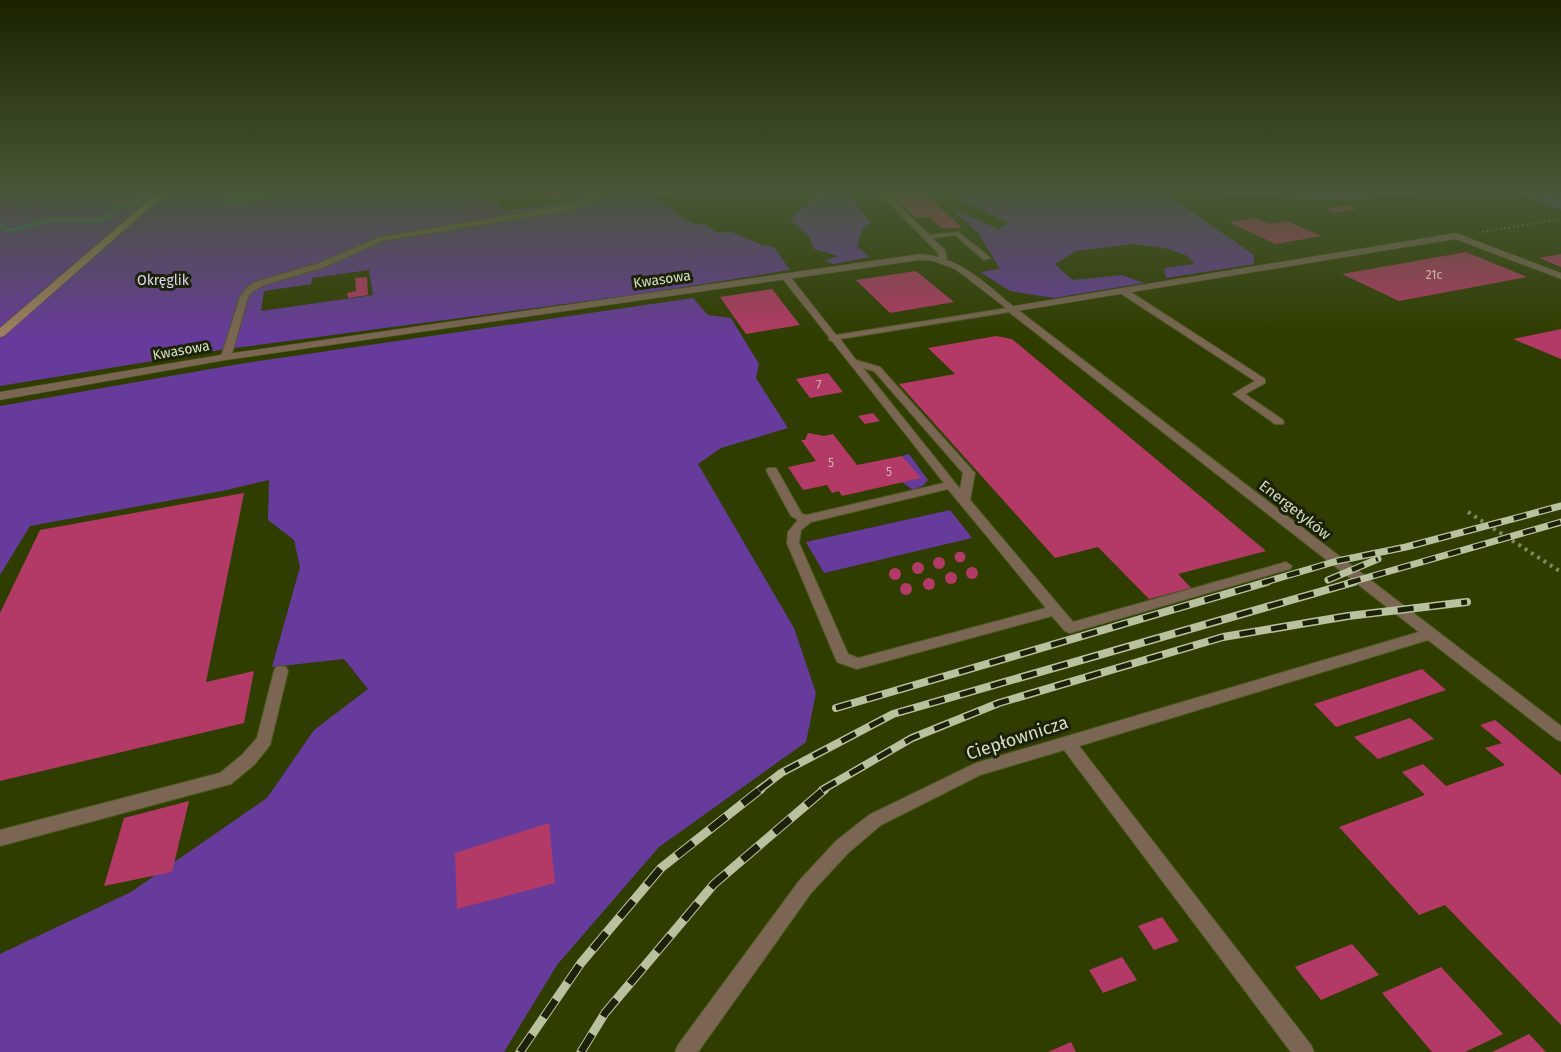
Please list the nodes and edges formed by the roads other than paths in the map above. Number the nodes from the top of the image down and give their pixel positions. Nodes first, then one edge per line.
1 (110, 238) edge
2 (386, 238) edge
3 (927, 238) edge
4 (962, 238) edge
5 (1443, 238) edge
6 (1461, 238) edge
7 (987, 258) dead end
8 (943, 259) junction
9 (785, 276) junction
10 (1561, 276) edge
11 (1123, 291) junction
12 (1011, 309) junction
13 (0, 334) edge
14 (832, 338) junction
15 (226, 357) junction
16 (850, 360) junction
17 (0, 396) edge
18 (1279, 423) dead end
19 (772, 470) dead end
20 (951, 485) junction
21 (964, 501) junction
22 (807, 519) junction
23 (1286, 566) dead end
24 (1055, 610) junction
25 (1430, 634) junction
26 (281, 671) dead end
27 (1561, 735) edge
28 (1067, 742) junction
29 (0, 838) edge
30 (685, 1052) edge
31 (1304, 1052) edge

1 - 13 main road
2 - 15 lane
3 - 8 lane
4 - 7 lane
5 - 11 street
6 - 10 street
8 - 9 street, Kwasowa
8 - 12 street
9 - 14 lane
9 - 15 street, Kwasowa
11 - 12 street
11 - 18 lane
12 - 14 lane
12 - 25 lane, Energetyków
14 - 16 lane
15 - 17 street, Kwasowa
16 - 20 lane
16 - 21 lane
19 - 22 lane
20 - 21 lane
20 - 22 lane
21 - 24 lane
22 - 24 lane
23 - 24 lane
25 - 27 lane, Energetyków
25 - 28 lane, Ciepłownicza
26 - 29 lane
28 - 30 lane, Ciepłownicza
28 - 31 lane

